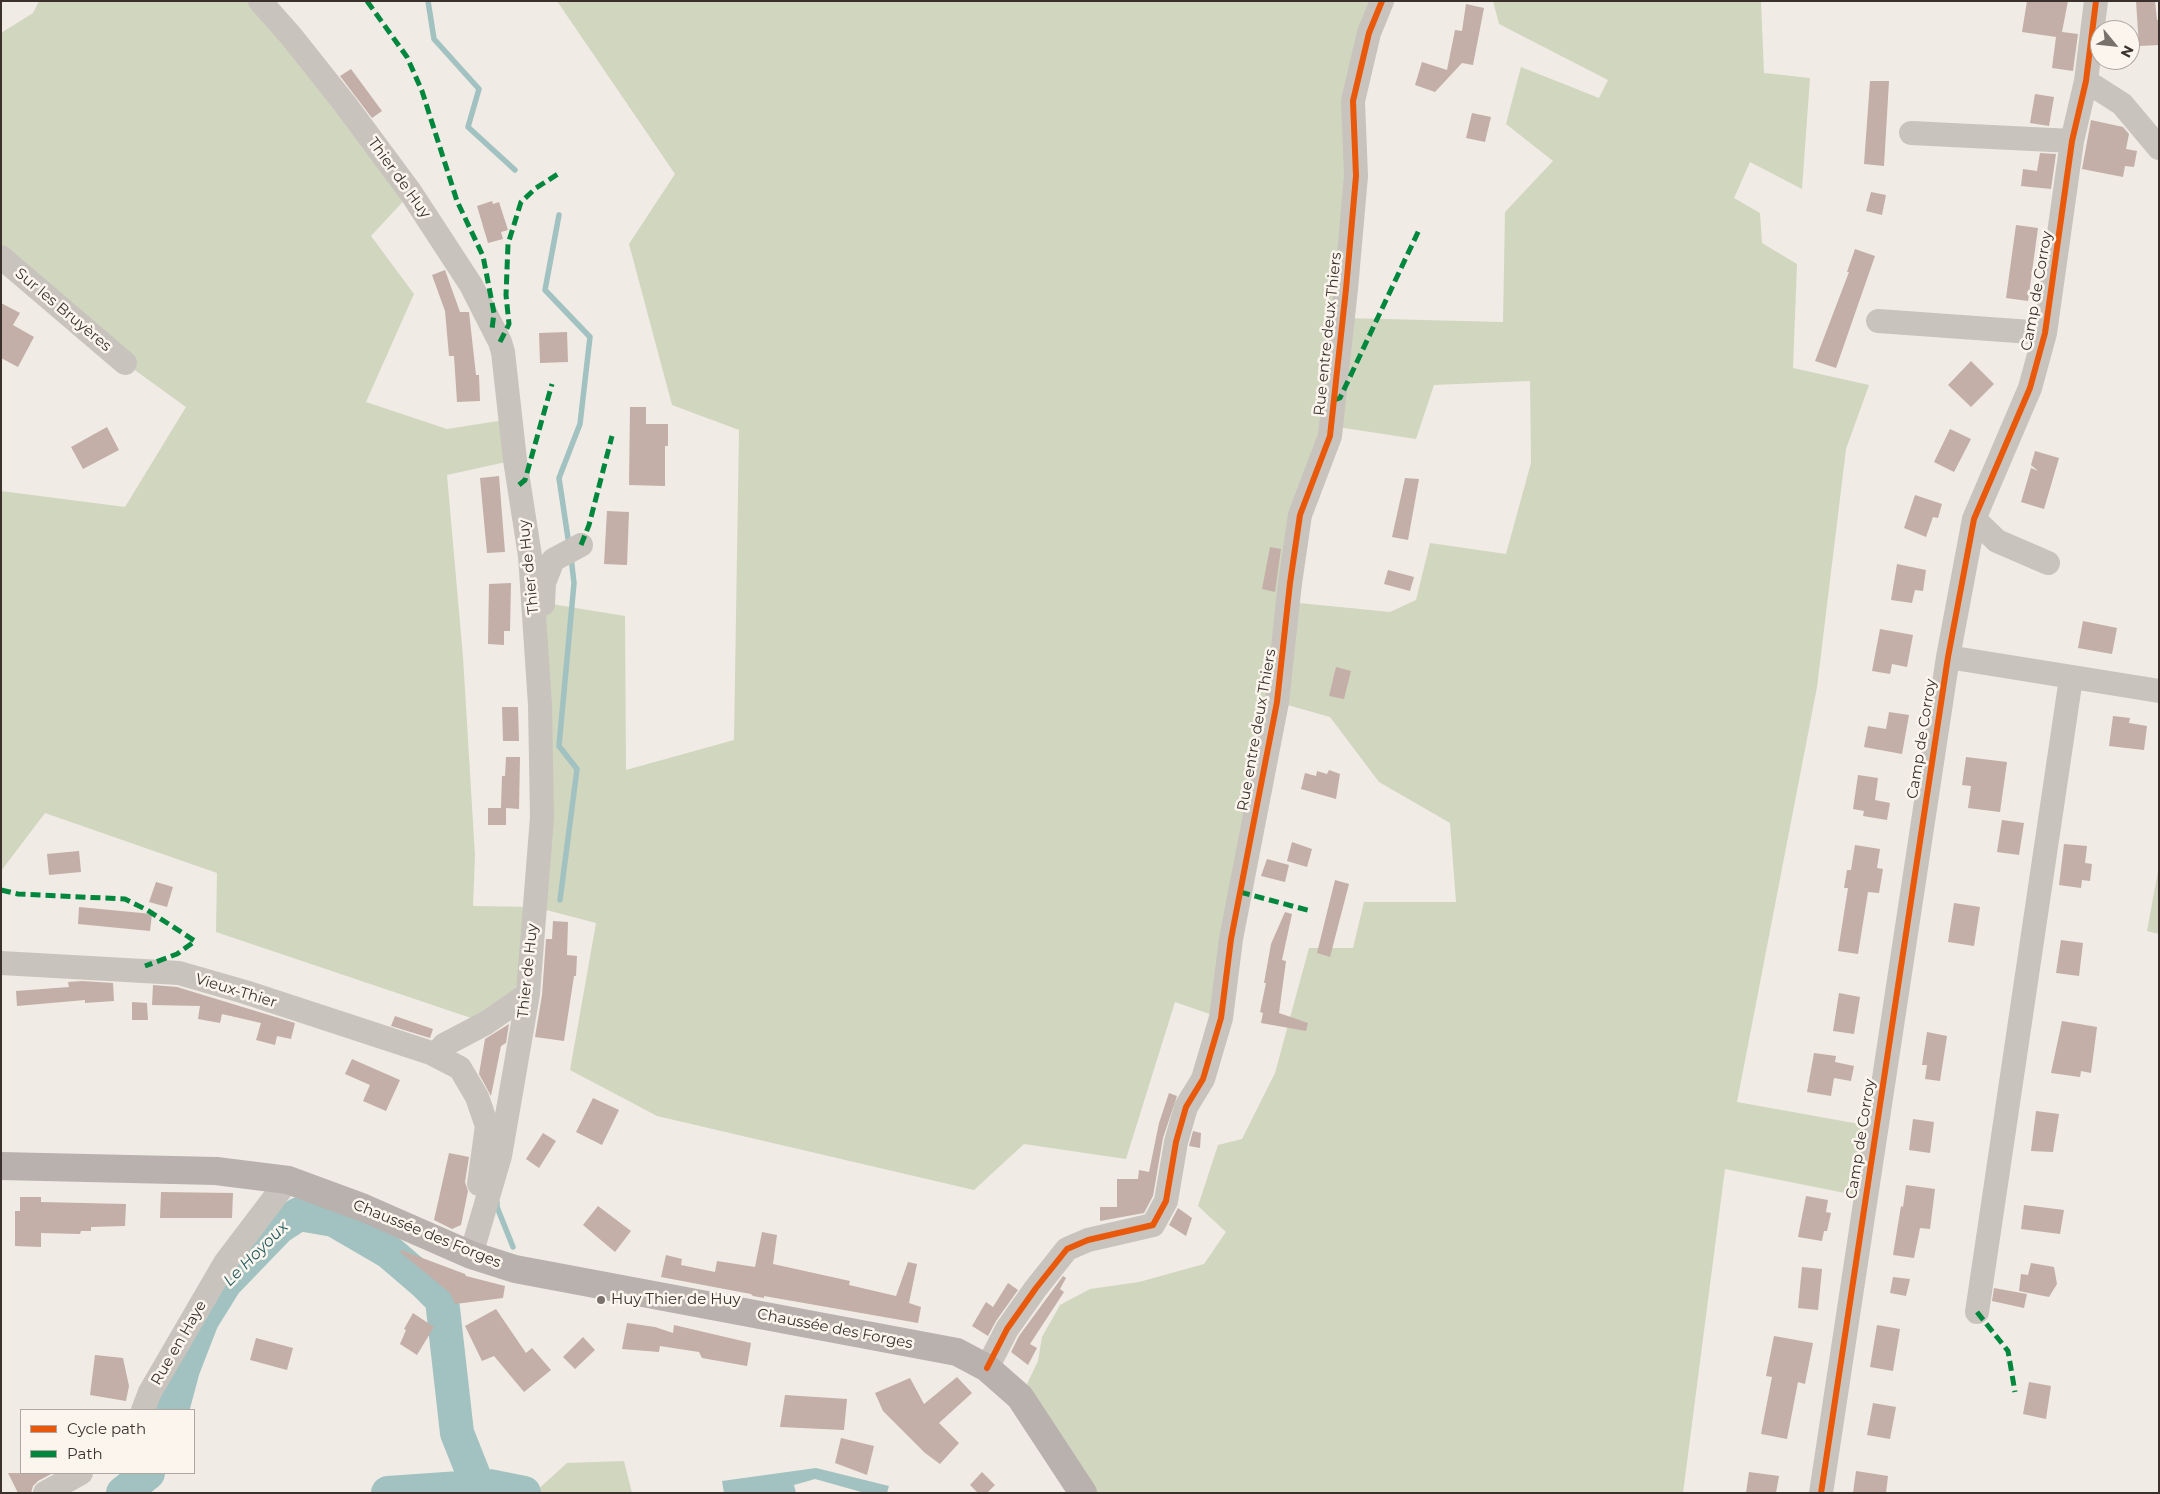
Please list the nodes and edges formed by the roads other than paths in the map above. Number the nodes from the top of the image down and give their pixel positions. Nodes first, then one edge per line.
1 (260, 1) edge
2 (1382, 1) edge
3 (2096, 1) edge
4 (2086, 81) junction
5 (1911, 133) dead end
6 (2072, 141) junction
7 (2159, 148) edge
8 (1, 257) edge
9 (1878, 321) dead end
10 (2045, 334) junction
11 (125, 363) dead end
12 (1974, 519) junction
13 (581, 545) dead end
14 (2048, 563) dead end
15 (1948, 657) junction
16 (537, 660) junction
17 (2071, 678) junction
18 (2159, 691) edge
19 (1, 963) edge
20 (528, 994) junction
21 (431, 1053) junction
22 (1, 1166) edge
23 (288, 1180) junction
24 (485, 1206) junction
25 (470, 1256) junction
26 (1977, 1312) dead end
27 (987, 1368) junction
28 (143, 1409) edge
29 (79, 1474) edge
30 (45, 1493) edge
31 (1083, 1493) edge
32 (1821, 1493) edge

1 - 16 street, Thier de Huy
2 - 27 street, Rue entre deux Thiers
3 - 4 street, Camp de Corroy
4 - 6 street, Camp de Corroy
4 - 7 street
5 - 6 street
6 - 10 street, Camp de Corroy
8 - 11 street, Sur les Bruyères
9 - 10 street, Camp de Corroy
10 - 12 street, Camp de Corroy
12 - 14 street
12 - 15 street, Camp de Corroy
13 - 16 street
15 - 17 street
15 - 32 street, Camp de Corroy
16 - 20 street, Thier de Huy
17 - 18 street
17 - 26 street
19 - 21 street, Vieux-Thier
20 - 21 street
20 - 24 street, Thier de Huy
21 - 24 street, Vieux-Thier
22 - 23 main road, Chaussée des Forges
23 - 25 main road, Chaussée des Forges
23 - 28 street, Rue en Haye
24 - 25 street, Thier de Huy
25 - 27 main road, Chaussée des Forges
27 - 31 main road, Chaussée des Forges
29 - 30 street

